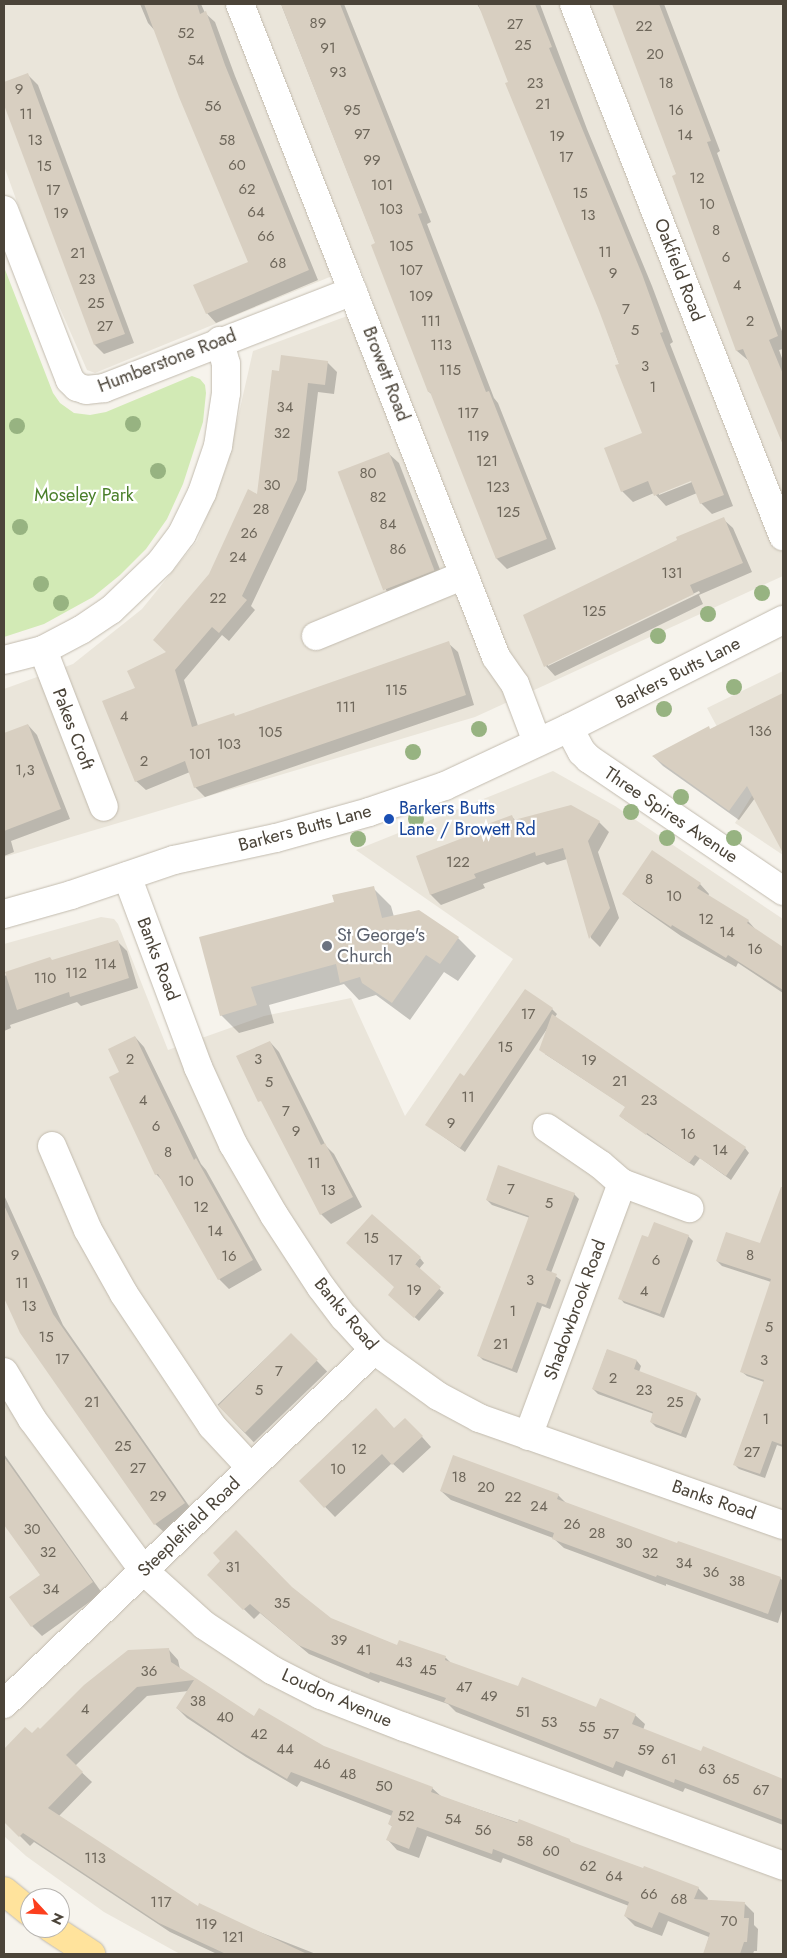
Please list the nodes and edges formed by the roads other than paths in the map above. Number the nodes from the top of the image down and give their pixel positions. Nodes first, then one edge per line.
1 (240, 4) edge
2 (574, 4) edge
3 (4, 210) edge
4 (353, 291) junction
5 (220, 341) junction
6 (783, 536) edge
7 (464, 575) junction
8 (783, 620) edge
9 (316, 636) dead end
10 (43, 650) junction
11 (4, 660) edge
12 (569, 728) junction
13 (537, 742) junction
14 (104, 807) dead end
15 (127, 876) junction
16 (783, 891) edge
17 (4, 914) edge
18 (546, 1128) dead end
19 (52, 1146) dead end
20 (622, 1184) junction
21 (689, 1208) dead end
22 (374, 1350) junction
23 (4, 1372) edge
24 (528, 1436) junction
25 (251, 1468) junction
26 (783, 1525) edge
27 (144, 1571) junction
28 (4, 1704) edge
29 (783, 1866) edge
30 (4, 1892) edge
31 (20, 1904) edge
32 (66, 1938) edge
33 (91, 1954) edge

1 - 4 street, Browett Road
2 - 6 street, Oakfield Road
3 - 5 street, Humberstone Road
4 - 5 street, Humberstone Road
4 - 7 street, Browett Road
5 - 10 street
7 - 9 street
7 - 13 street, Browett Road
8 - 12 street, Barkers Butts Lane
10 - 11 street
10 - 14 street, Pakes Croft
12 - 13 street, Barkers Butts Lane
12 - 16 street, Three Spires Avenue
13 - 15 street, Barkers Butts Lane
15 - 17 street, Barkers Butts Lane
15 - 22 street, Banks Road
18 - 20 street
19 - 25 street
20 - 21 street
20 - 24 street, Shadowbrook Road
22 - 24 street, Banks Road
22 - 25 street, Steeplefield Road
23 - 27 street, Loudon Avenue
24 - 26 street, Banks Road
25 - 27 street, Steeplefield Road
27 - 28 street, Steeplefield Road
27 - 29 street, Loudon Avenue
30 - 31 main road
32 - 33 main road

